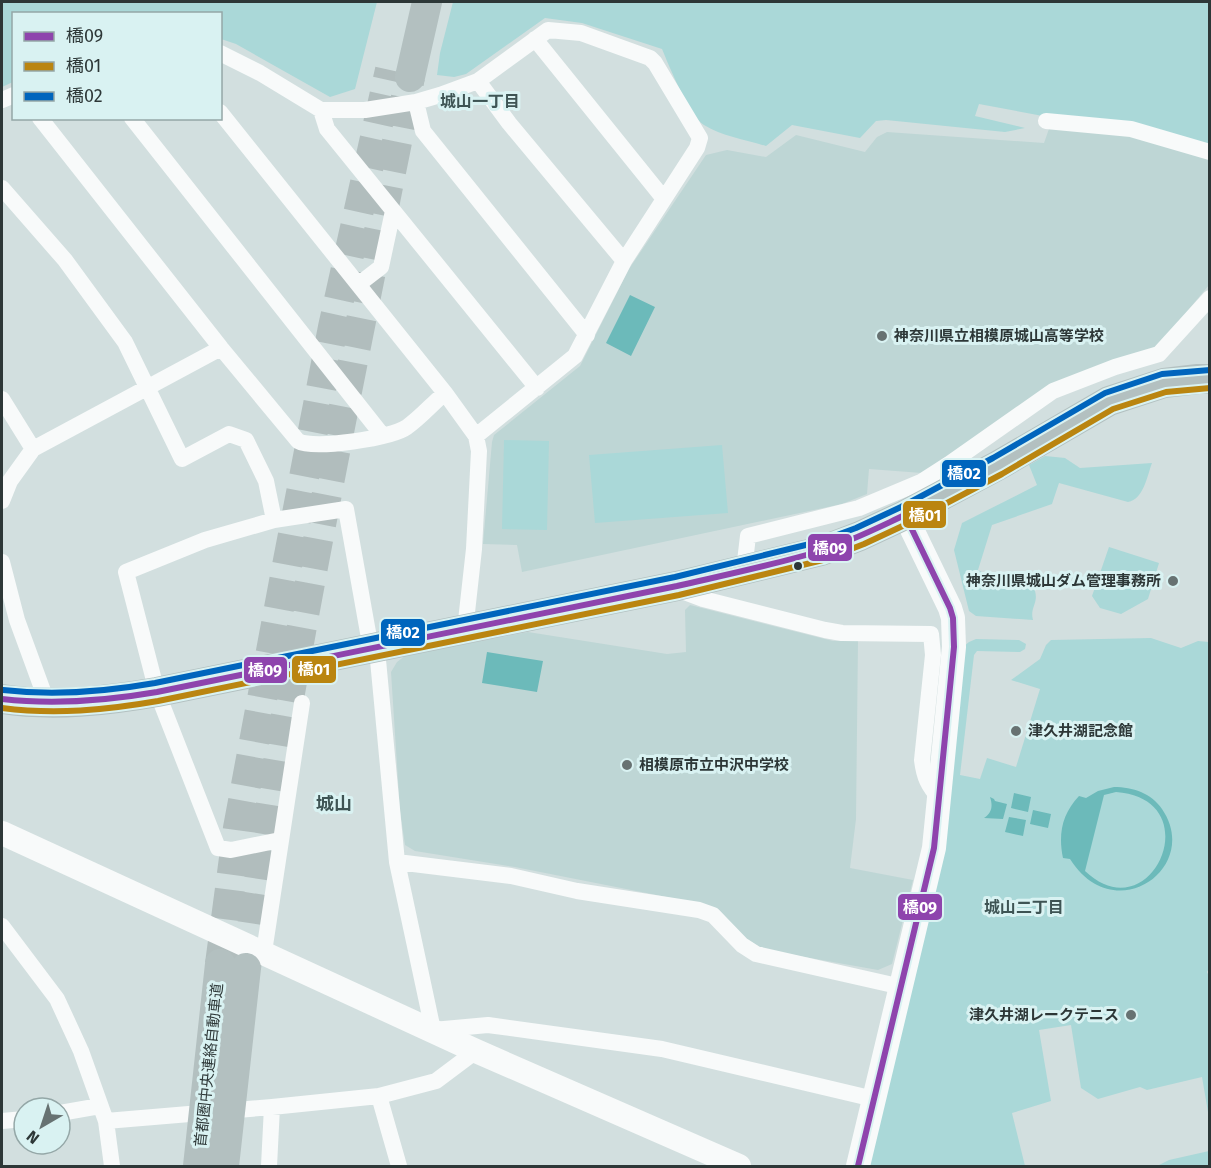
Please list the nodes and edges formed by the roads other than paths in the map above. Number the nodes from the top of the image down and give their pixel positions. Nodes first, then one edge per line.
1 (405, 2) edge
2 (427, 2) edge
3 (536, 39) junction
4 (222, 54) edge
5 (478, 81) junction
6 (405, 83) junction
7 (321, 110) junction
8 (222, 114) edge
9 (42, 120) edge
10 (134, 120) edge
11 (1046, 121) dead end
12 (1209, 152) edge
13 (2, 188) edge
14 (664, 199) junction
15 (393, 211) junction
16 (624, 261) junction
17 (359, 284) junction
18 (1209, 298) edge
19 (587, 335) junction
20 (221, 348) junction
21 (1209, 380) edge
22 (537, 388) junction
23 (147, 389) junction
24 (445, 393) junction
25 (2, 399) edge
26 (383, 436) junction
27 (476, 436) junction
28 (33, 449) junction
29 (2, 501) edge
30 (905, 515) junction
31 (274, 520) junction
32 (2, 562) edge
33 (744, 570) junction
34 (677, 586) junction
35 (465, 630) junction
36 (375, 648) junction
37 (157, 692) junction
38 (2, 699) edge
39 (47, 702) junction
40 (302, 703) dead end
41 (275, 766) dead end
42 (292, 768) junction
43 (940, 798) junction
44 (2, 833) edge
45 (280, 840) junction
46 (397, 862) junction
47 (2, 926) edge
48 (243, 961) junction
49 (902, 987) junction
50 (433, 1030) junction
51 (476, 1050) junction
52 (379, 1096) junction
53 (874, 1099) junction
54 (265, 1108) junction
55 (72, 1113) edge
56 (103, 1113) junction
57 (112, 1167) edge
58 (198, 1167) edge
59 (225, 1167) edge
60 (269, 1167) edge
61 (399, 1167) edge
62 (739, 1167) edge
63 (858, 1167) edge

1 - 6 highway
2 - 6 highway
3 - 5 street
3 - 14 street
3 - 14 street
4 - 7 street
5 - 6 street
5 - 16 street
6 - 7 street
6 - 19 street
7 - 15 street
8 - 17 street
9 - 20 street
10 - 26 street
11 - 12 street
13 - 23 street
14 - 16 street
15 - 17 street
15 - 22 street
16 - 19 street
17 - 24 street
18 - 33 street
19 - 22 street
20 - 23 street
20 - 26 street
21 - 30 highway
22 - 27 street
23 - 28 street
23 - 31 street
24 - 26 street
24 - 27 street
25 - 28 street
27 - 35 street
28 - 29 street
30 - 33 highway
30 - 43 street
31 - 36 street
31 - 37 street
32 - 39 street
33 - 34 highway
34 - 35 highway
34 - 43 street
35 - 36 highway
36 - 37 highway
36 - 46 street
37 - 39 highway
37 - 45 street
38 - 39 highway
40 - 42 street
41 - 42 street
42 - 45 street
43 - 49 street
44 - 48 street
45 - 48 street
46 - 49 street
46 - 50 street
47 - 56 street
48 - 50 street
48 - 58 highway, 首都圏中央連絡自動車道
48 - 59 highway, 首都圏中央連絡自動車道
49 - 53 street
50 - 51 street
50 - 53 street
51 - 52 street
51 - 62 street
52 - 54 street
52 - 61 street
53 - 63 street
54 - 56 street
54 - 60 street
55 - 56 street
56 - 57 street

